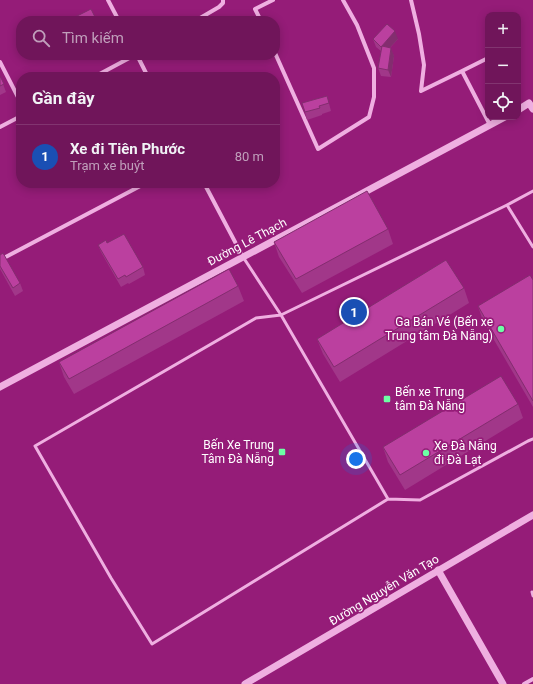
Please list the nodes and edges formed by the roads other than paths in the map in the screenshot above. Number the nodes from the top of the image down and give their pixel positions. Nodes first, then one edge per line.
1 (108, 0) edge
2 (223, 0) edge
3 (273, 0) edge
4 (343, 0) edge
5 (411, 0) edge
6 (116, 16) edge
7 (204, 16) edge
8 (258, 16) edge
9 (126, 60) edge
10 (139, 60) edge
11 (279, 60) edge
12 (485, 60) edge
13 (0, 62) edge
14 (462, 71) junction
15 (104, 72) edge
16 (145, 72) edge
17 (16, 93) edge
18 (531, 106) edge
19 (521, 109) edge
20 (16, 119) edge
21 (500, 120) edge
22 (490, 126) junction
23 (0, 127) edge
24 (137, 188) edge
25 (207, 188) edge
26 (533, 190) edge
27 (507, 205) junction
28 (533, 238) edge
29 (529, 240) junction
30 (533, 247) edge
31 (243, 257) junction
32 (0, 260) edge
33 (281, 314) junction
34 (0, 387) edge
35 (533, 439) edge
36 (388, 499) junction
37 (533, 514) edge
38 (438, 570) junction
39 (533, 679) edge
40 (245, 684) edge
41 (503, 684) edge
42 (524, 684) edge

1 - 6 street
2 - 7 street
3 - 8 street
4 - 11 street
5 - 14 street
9 - 15 street
10 - 16 street
12 - 14 street
13 - 17 street
14 - 22 street
18 - 19 street
20 - 23 street
21 - 22 street, Đường Lê Thạch
22 - 31 street, Đường Lê Thạch
24 - 32 street
25 - 31 street
26 - 27 lane
27 - 29 lane
27 - 33 lane
28 - 29 lane
29 - 30 lane
31 - 33 lane
31 - 34 street, Đường Lê Thạch
33 - 36 lane
33 - 36 lane
35 - 36 lane
37 - 38 street, Đường Nguyễn Văn Tạo
38 - 40 street, Đường Nguyễn Văn Tạo
38 - 41 street
39 - 42 street

